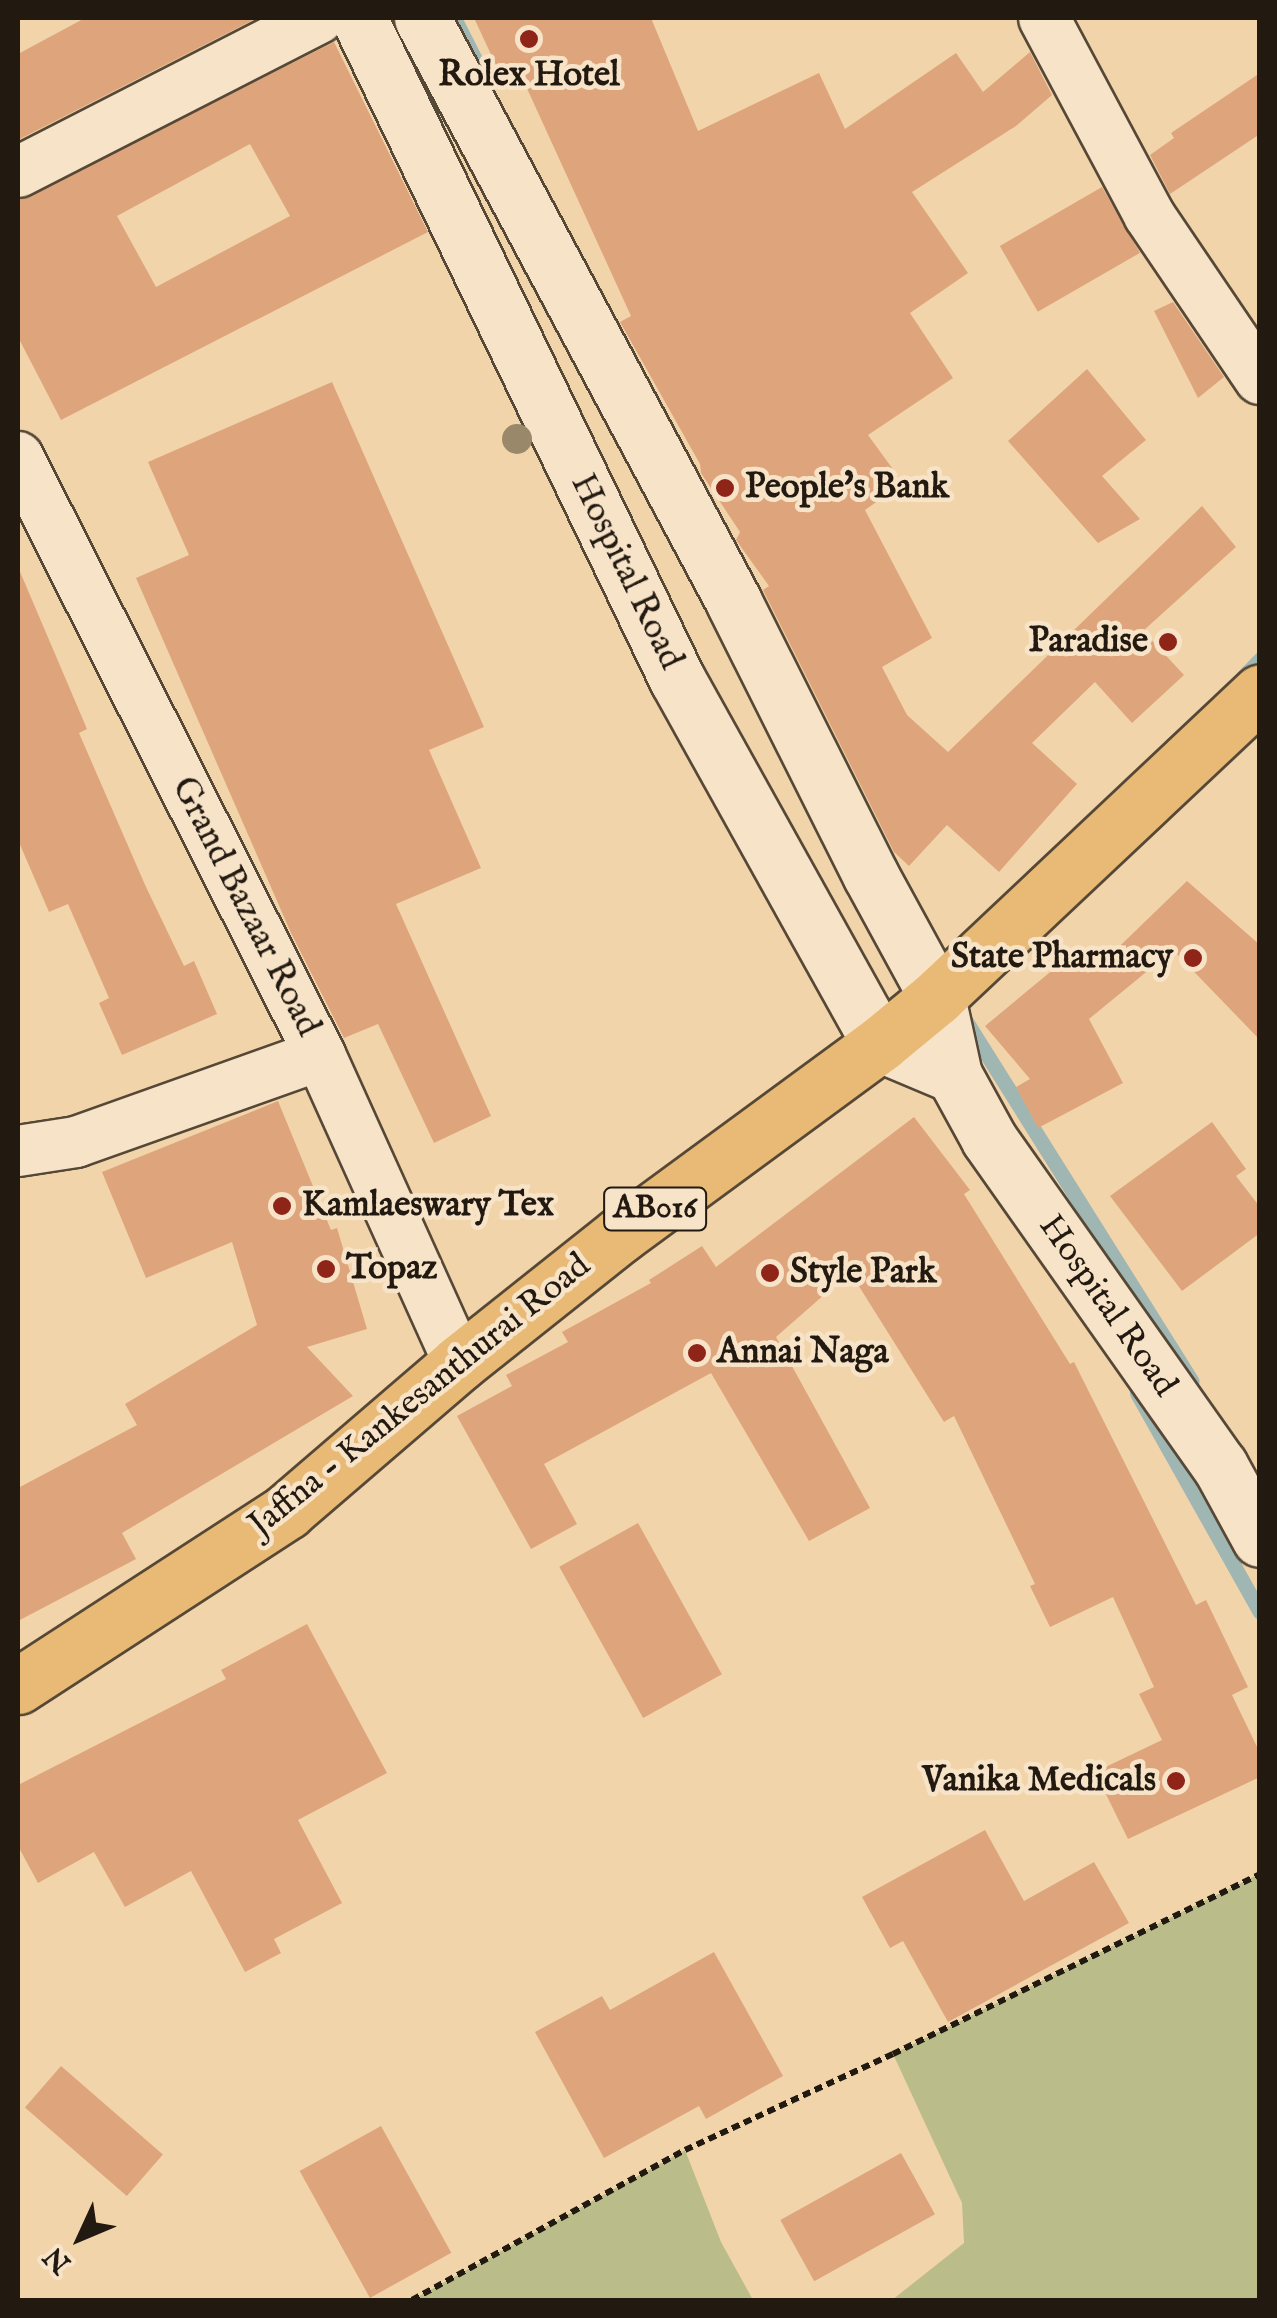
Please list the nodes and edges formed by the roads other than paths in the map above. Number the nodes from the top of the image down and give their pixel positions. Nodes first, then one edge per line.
1 (319, 18) edge
2 (359, 18) edge
3 (422, 18) edge
4 (1044, 18) edge
5 (18, 172) edge
6 (1260, 379) edge
7 (18, 458) edge
8 (1260, 692) edge
9 (938, 997) junction
10 (880, 1044) junction
11 (320, 1055) junction
12 (954, 1075) junction
13 (18, 1151) edge
14 (458, 1363) junction
15 (1260, 1538) edge
16 (18, 1686) edge

1 - 5 street
2 - 10 street, Hospital Road
3 - 9 street, Hospital Road
4 - 6 street
7 - 11 street, Grand Bazaar Road
8 - 9 main road, Jaffna - Kankesanthurai Road / AB016
9 - 10 main road, Jaffna - Kankesanthurai Road / AB016
9 - 12 street, Hospital Road
10 - 12 street
10 - 14 main road, Jaffna - Kankesanthurai Road / AB016
11 - 13 street
11 - 14 street, Grand Bazaar Road
12 - 15 street, Hospital Road
14 - 16 main road, Jaffna - Kankesanthurai Road / AB016

